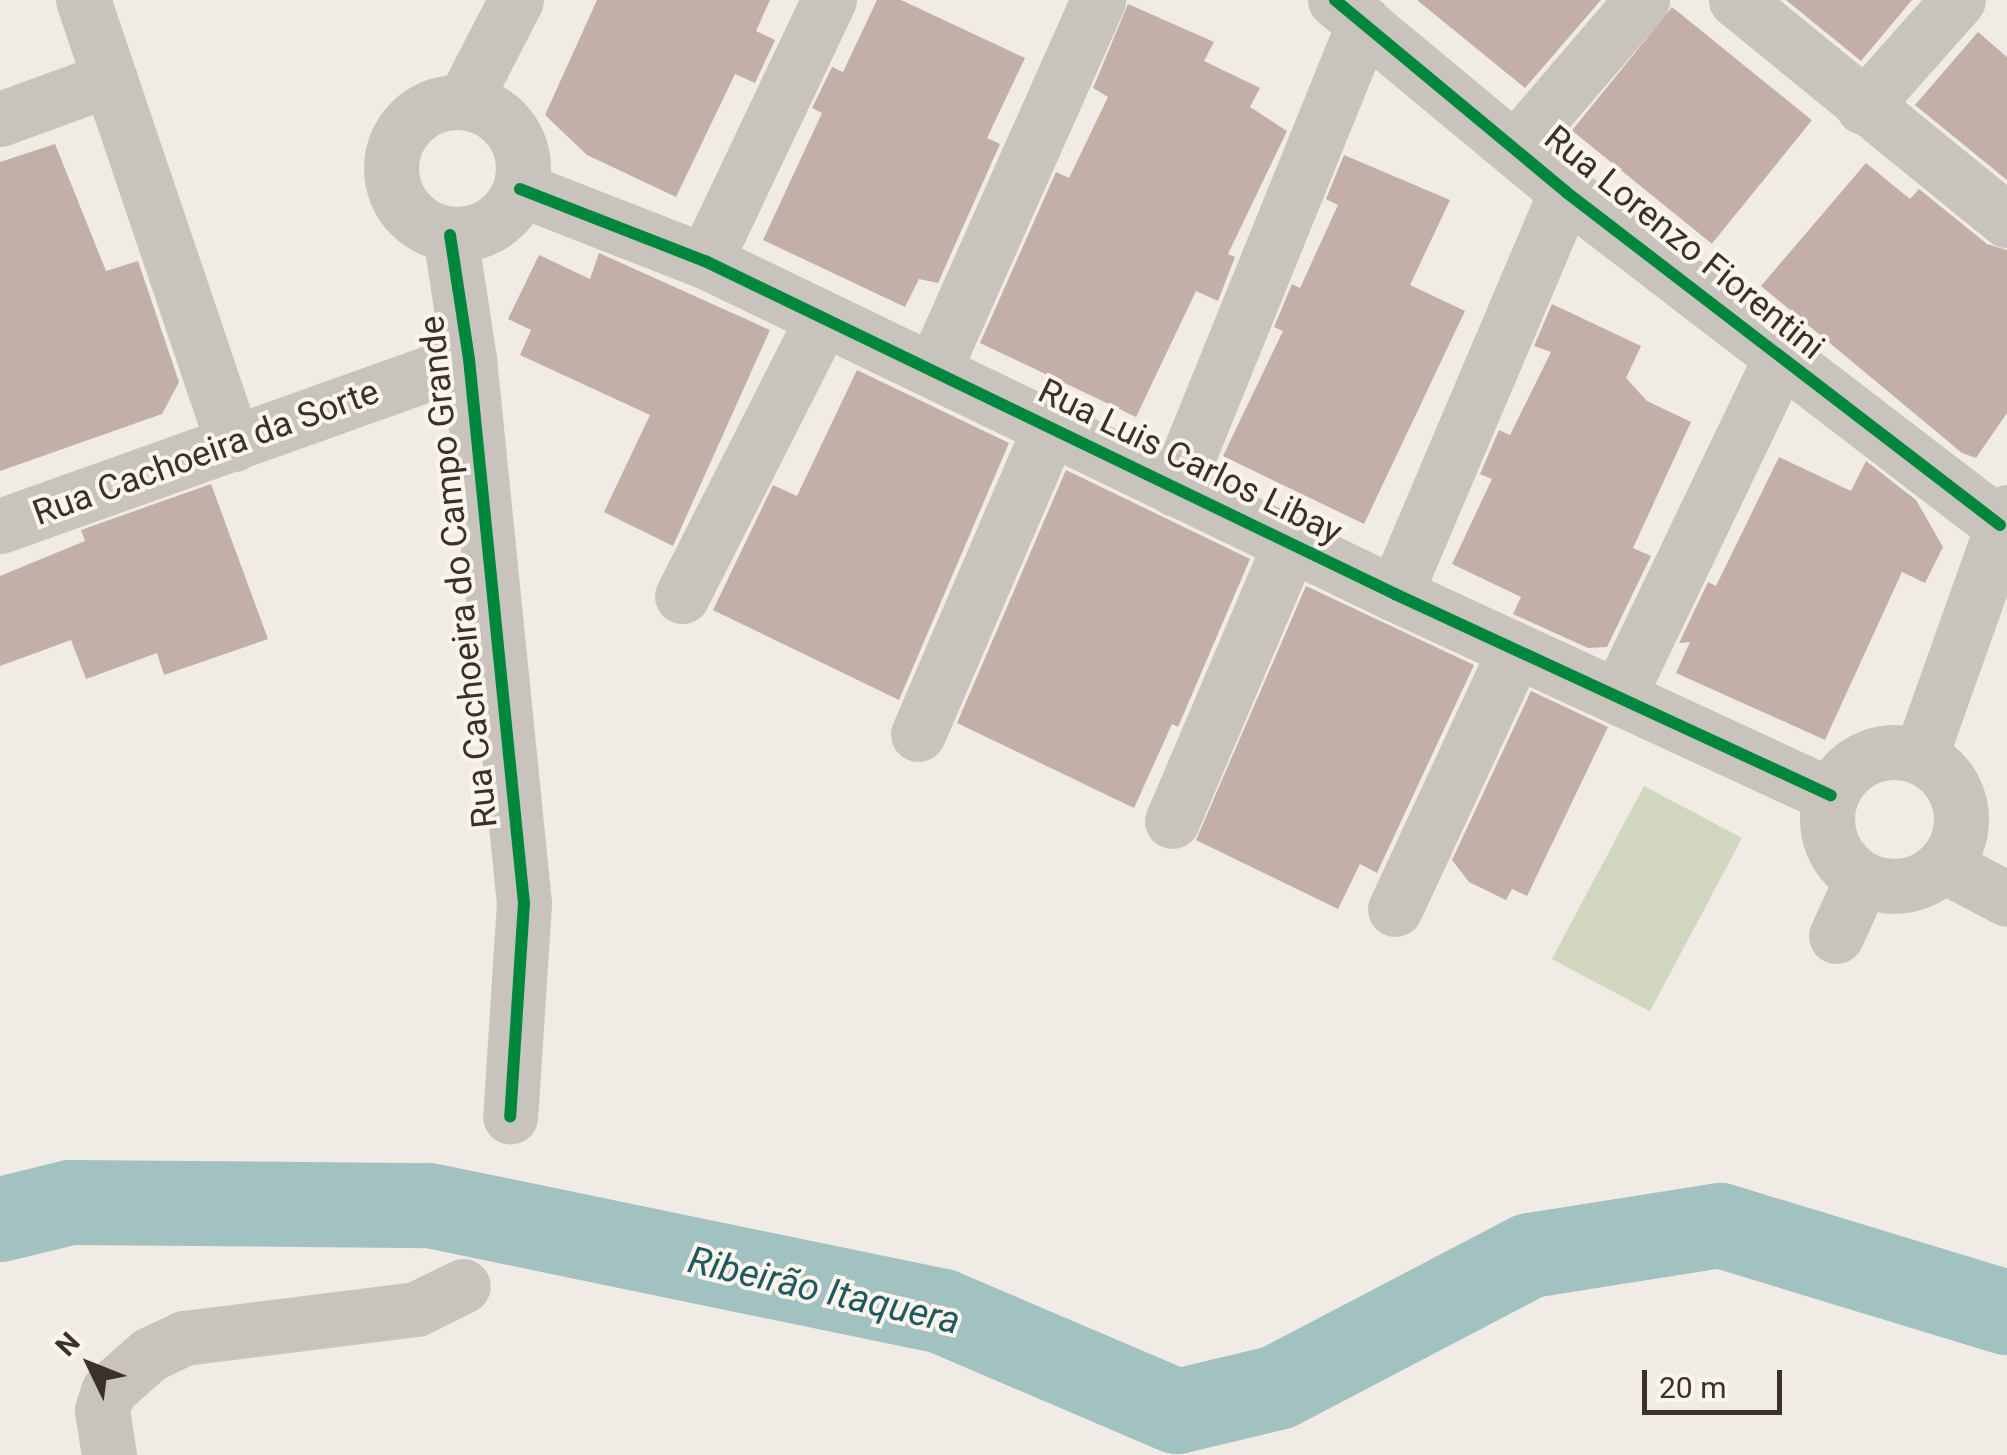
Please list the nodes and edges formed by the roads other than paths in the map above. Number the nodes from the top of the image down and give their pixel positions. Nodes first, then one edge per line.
1 (83, 0) edge
2 (829, 0) edge
3 (1098, 0) edge
4 (1642, 0) edge
5 (1736, 0) edge
6 (1958, 0) edge
7 (510, 3) edge
8 (1350, 12) edge
9 (110, 79) junction
10 (464, 101) junction
11 (1862, 107) junction
12 (0, 119) edge
13 (1516, 148) junction
14 (520, 189) junction
15 (1566, 192) junction
16 (2007, 220) edge
17 (450, 234) junction
18 (705, 261) junction
19 (822, 320) junction
20 (469, 359) junction
21 (1780, 359) junction
22 (934, 369) junction
23 (1050, 430) junction
24 (232, 444) junction
25 (1175, 490) junction
26 (2004, 518) edge
27 (0, 526) edge
28 (1290, 544) junction
29 (1395, 594) junction
30 (682, 596) dead end
31 (1515, 651) junction
32 (1620, 693) junction
33 (918, 734) dead end
34 (1920, 757) junction
35 (1831, 794) junction
36 (1172, 821) dead end
37 (1970, 842) edge
38 (1862, 879) junction
39 (2007, 899) edge
40 (1395, 909) dead end
41 (1836, 936) dead end
42 (510, 1117) dead end
43 (463, 1286) dead end
44 (110, 1455) edge

1 - 9 street
2 - 18 street
3 - 22 street
4 - 13 street
5 - 11 street
6 - 11 street
7 - 10 street
8 - 13 street, Rua Lorenzo Fiorentini
8 - 25 street
9 - 12 street
9 - 24 street
10 - 14 street
10 - 17 street
11 - 16 street
13 - 15 street, Rua Lorenzo Fiorentini
14 - 17 street
14 - 18 street, Rua Luis Carlos Libay
15 - 21 street, Rua Lorenzo Fiorentini
15 - 29 street
17 - 20 street, Rua Cachoeira do Campo Grande
18 - 19 street, Rua Luis Carlos Libay
19 - 22 street, Rua Luis Carlos Libay
19 - 30 street
20 - 24 street, Rua Cachoeira da Sorte
20 - 42 street, Rua Cachoeira do Campo Grande
21 - 26 street, Rua Lorenzo Fiorentini
21 - 32 street
22 - 23 street, Rua Luis Carlos Libay
23 - 25 street, Rua Luis Carlos Libay
23 - 33 street
24 - 27 street, Rua Cachoeira da Sorte
25 - 28 street, Rua Luis Carlos Libay
26 - 34 street
28 - 29 street, Rua Luis Carlos Libay
28 - 36 street
29 - 31 street, Rua Luis Carlos Libay
31 - 32 street, Rua Luis Carlos Libay
31 - 40 street
32 - 35 street, Rua Luis Carlos Libay
34 - 35 street
34 - 37 street
35 - 38 street
37 - 38 street
37 - 39 street
38 - 41 street
43 - 44 street

